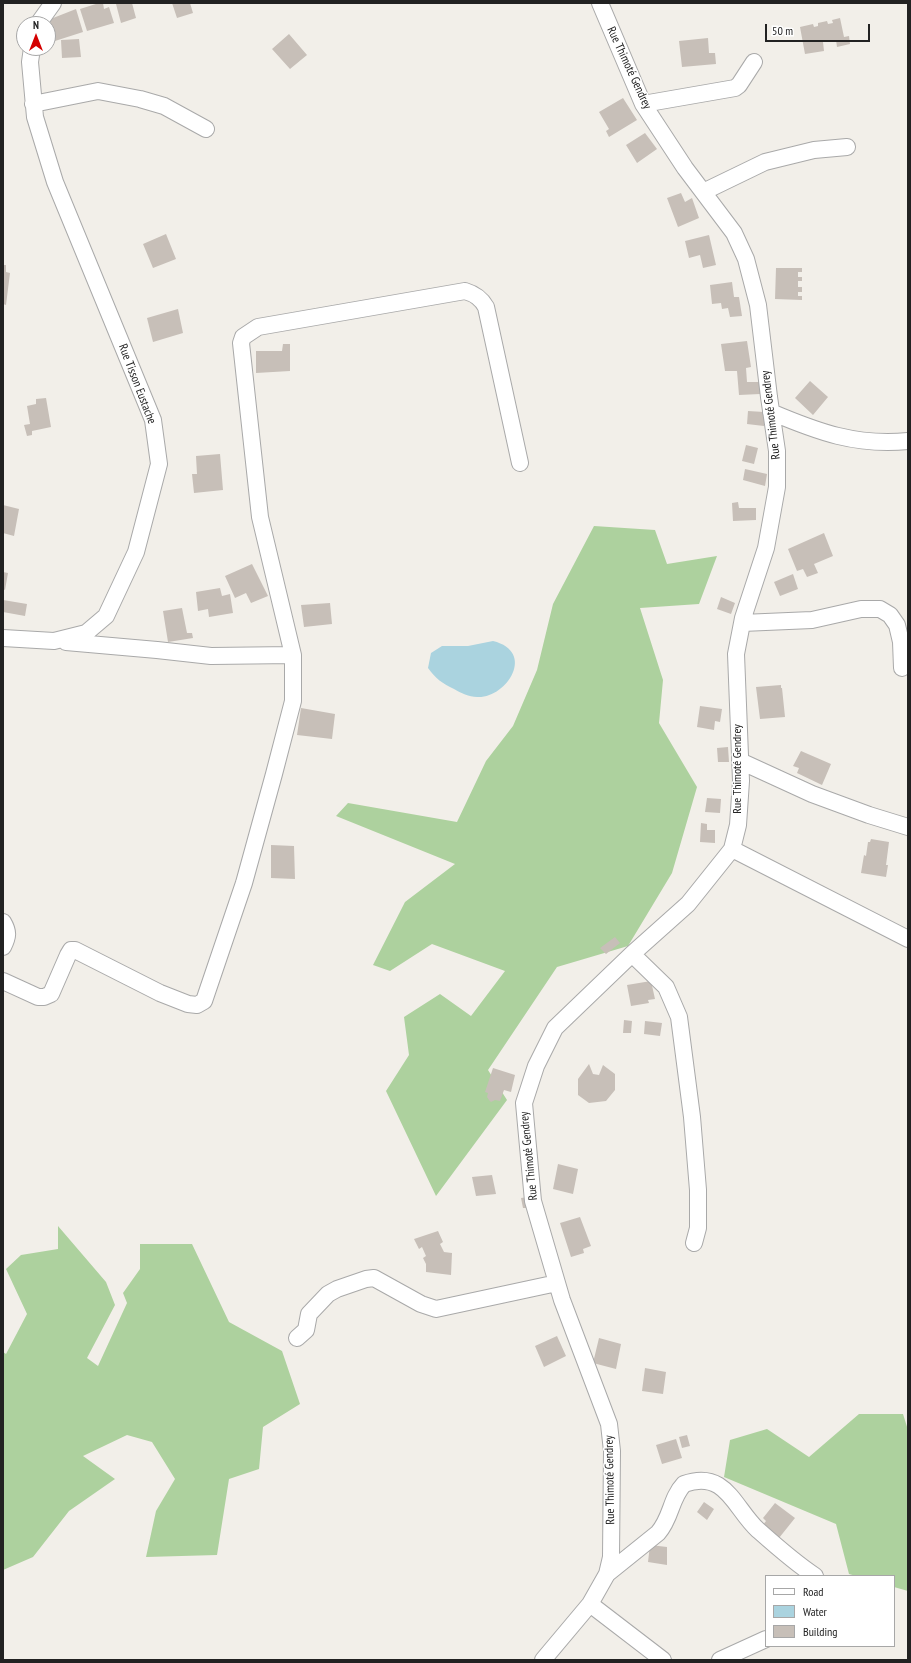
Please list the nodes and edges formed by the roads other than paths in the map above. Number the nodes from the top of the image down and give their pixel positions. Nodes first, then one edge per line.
1 (53, 3) edge
2 (600, 3) edge
3 (44, 16) edge
4 (31, 56) edge
5 (754, 62) dead end
6 (33, 104) junction
7 (644, 104) junction
8 (206, 129) dead end
9 (847, 147) dead end
10 (703, 192) junction
11 (771, 412) junction
12 (908, 441) edge
13 (520, 463) dead end
14 (742, 623) junction
15 (3, 638) edge
16 (54, 641) junction
17 (293, 655) junction
18 (902, 668) dead end
19 (740, 761) junction
20 (908, 827) edge
21 (732, 849) junction
22 (3, 922) edge
23 (908, 939) edge
24 (3, 947) edge
25 (632, 954) junction
26 (3, 981) edge
27 (694, 1243) dead end
28 (557, 1283) junction
29 (296, 1338) dead end
30 (607, 1574) junction
31 (814, 1575) edge
32 (590, 1604) junction
33 (765, 1639) edge
34 (543, 1660) edge
35 (663, 1660) edge
36 (720, 1660) edge

1 - 3 street
2 - 7 street, Rue Thimoté Gendrey
4 - 6 street, Rue Tisson Eustache
5 - 7 street
6 - 8 street
6 - 16 street, Rue Tisson Eustache
7 - 10 street, Rue Thimoté Gendrey
9 - 10 street
10 - 11 street, Rue Thimoté Gendrey
11 - 12 street
11 - 14 street, Rue Thimoté Gendrey
13 - 17 street
14 - 18 street
14 - 19 street, Rue Thimoté Gendrey
15 - 16 street, Rue Tisson Eustache
16 - 17 street
17 - 26 street
19 - 20 street
19 - 21 street, Rue Thimoté Gendrey
21 - 23 street
21 - 25 street, Rue Thimoté Gendrey
22 - 24 street
25 - 27 street
25 - 28 street, Rue Thimoté Gendrey
28 - 29 street
28 - 30 street, Rue Thimoté Gendrey
30 - 31 street
30 - 32 street, Rue Thimoté Gendrey
32 - 34 street, Rue Thimoté Gendrey
32 - 35 street
33 - 36 street

